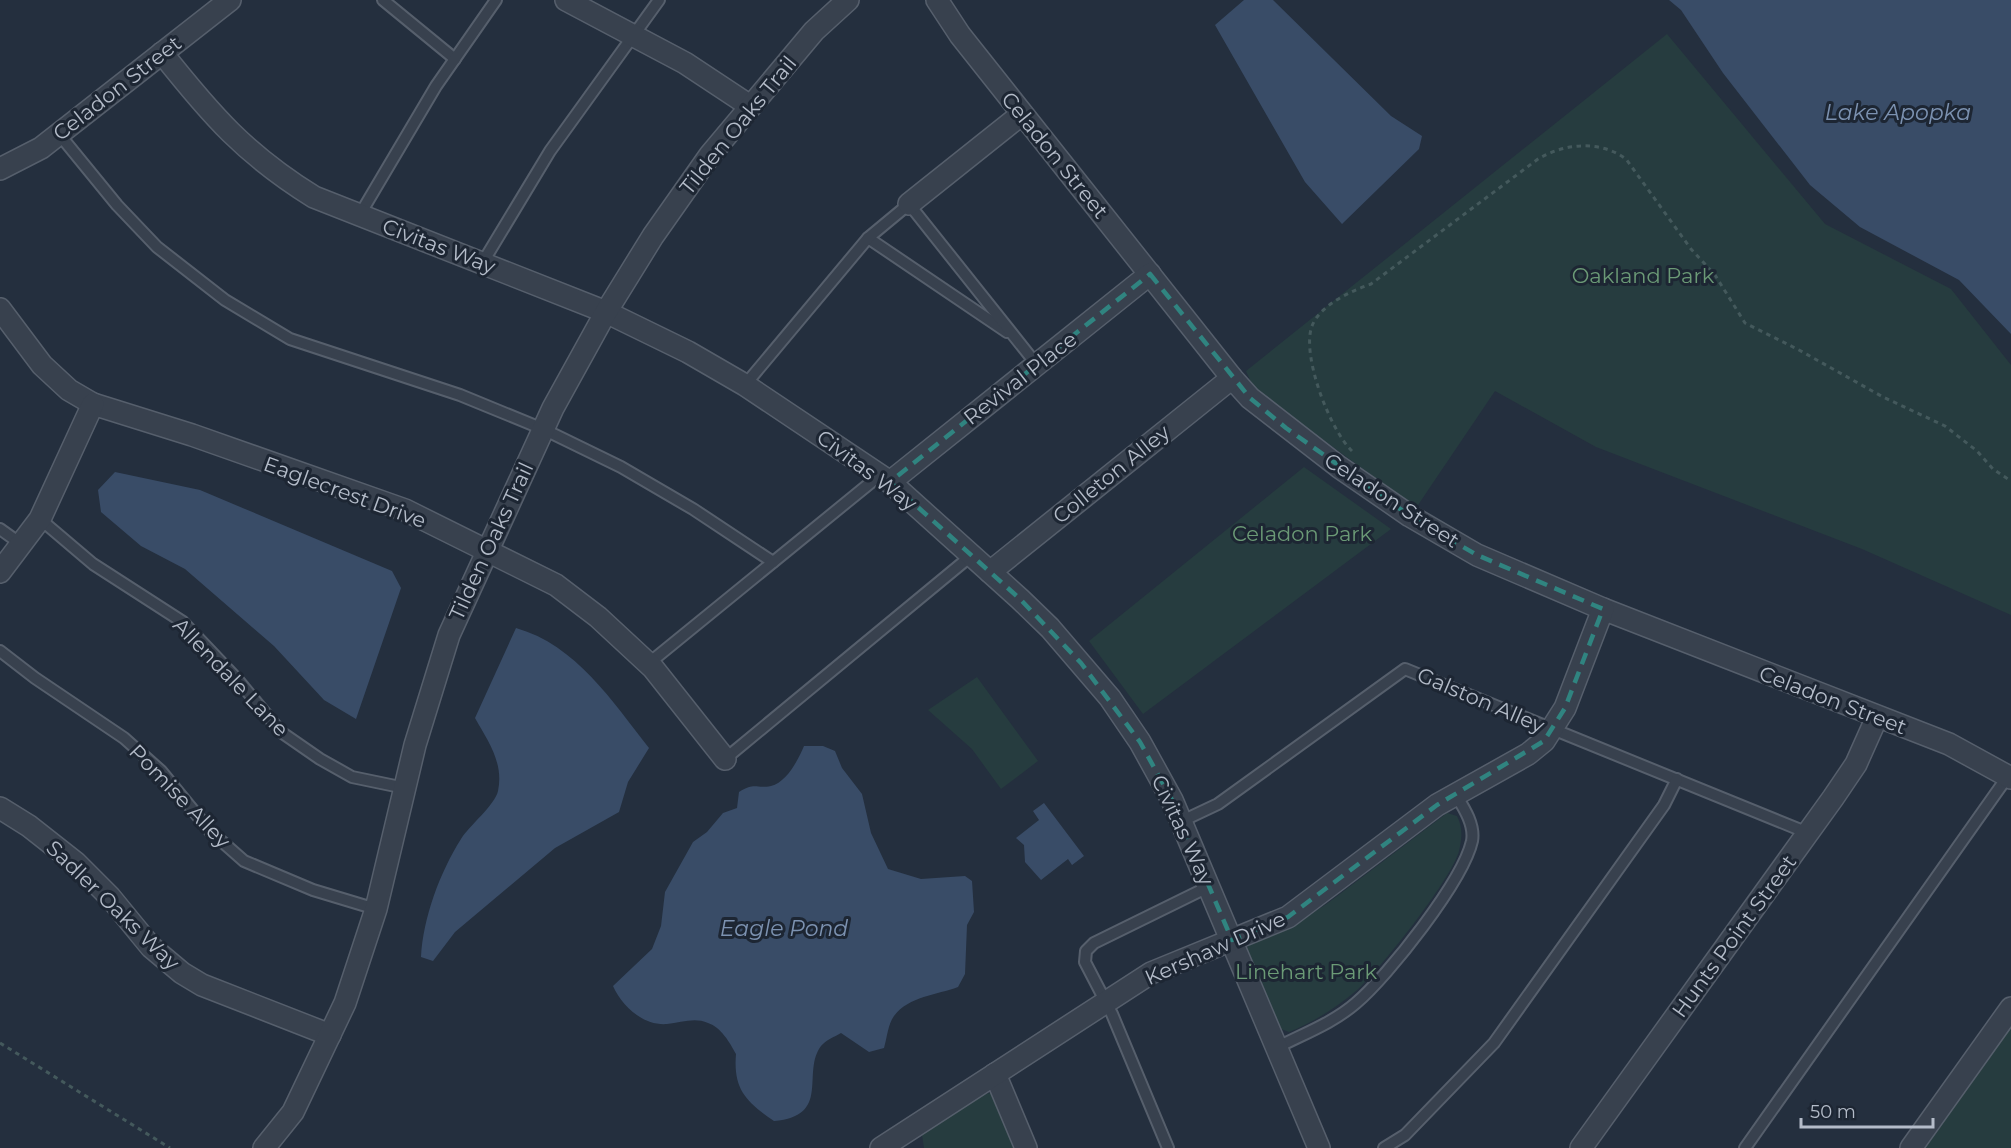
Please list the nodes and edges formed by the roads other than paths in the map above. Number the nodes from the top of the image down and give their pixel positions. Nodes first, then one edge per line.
1 (230, 0) edge
2 (383, 0) edge
3 (496, 0) edge
4 (566, 0) edge
5 (659, 0) edge
6 (848, 0) edge
7 (937, 0) edge
8 (632, 34) junction
9 (162, 53) junction
10 (454, 59) junction
11 (750, 106) junction
12 (1022, 114) junction
13 (59, 134) junction
14 (0, 169) edge
15 (909, 204) junction
16 (359, 216) junction
17 (868, 238) junction
18 (483, 262) junction
19 (1150, 274) junction
20 (0, 309) edge
21 (606, 312) junction
22 (1011, 333) junction
23 (1037, 365) junction
24 (1232, 378) junction
25 (746, 385) junction
26 (93, 404) junction
27 (543, 429) junction
28 (885, 478) junction
29 (40, 519) junction
30 (0, 529) edge
31 (21, 544) junction
32 (486, 551) junction
33 (972, 555) junction
34 (773, 562) junction
35 (0, 572) edge
36 (990, 572) junction
37 (1603, 609) junction
38 (0, 651) edge
39 (648, 663) junction
40 (1877, 717) junction
41 (1552, 730) junction
42 (725, 759) joint
43 (2010, 777) edge
44 (1677, 779) junction
45 (405, 788) junction
46 (1456, 795) junction
47 (0, 808) edge
48 (1182, 821) junction
49 (1808, 833) junction
50 (1210, 886) junction
51 (376, 909) junction
52 (1233, 940) junction
53 (1106, 1002) junction
54 (2011, 1008) edge
55 (330, 1035) junction
56 (1276, 1048) junction
57 (995, 1074) junction
58 (909, 1141) edge
59 (1589, 1145) edge
60 (264, 1148) edge
61 (881, 1148) edge
62 (1026, 1148) edge
63 (1168, 1148) edge
64 (1319, 1148) edge
65 (1384, 1148) edge
66 (1746, 1148) edge
67 (1911, 1148) edge

1 - 9 street, Celadon Street
2 - 10 lane
3 - 10 lane
4 - 8 street
5 - 8 lane
6 - 11 street, Tilden Oaks Trail
7 - 12 street, Celadon Street
8 - 11 street
8 - 18 lane
9 - 13 street, Celadon Street
9 - 16 street, Civitas Way
10 - 16 lane
11 - 21 street, Tilden Oaks Trail
12 - 15 street
12 - 19 street, Celadon Street
13 - 14 street, Celadon Street
13 - 27 lane
15 - 17 lane
15 - 22 lane
16 - 18 street, Civitas Way
17 - 22 lane
17 - 25 lane
18 - 21 street, Civitas Way
19 - 23 street, Revival Place
19 - 24 street, Celadon Street
20 - 26 street, Eaglecrest Drive
21 - 25 street, Civitas Way
21 - 27 street, Tilden Oaks Trail
22 - 23 lane
23 - 28 street, Revival Place
24 - 36 street, Colleton Alley
24 - 37 street, Celadon Street
25 - 28 street, Civitas Way
26 - 29 street
26 - 32 street, Eaglecrest Drive
27 - 32 street, Tilden Oaks Trail
27 - 34 lane
28 - 33 street, Civitas Way
28 - 34 lane
29 - 31 street
29 - 45 lane, Allendale Lane
30 - 31 lane
31 - 35 street
32 - 39 street, Eaglecrest Drive
32 - 45 street, Tilden Oaks Trail
33 - 36 street, Civitas Way
33 - 42 lane
34 - 39 lane
36 - 48 street, Civitas Way
37 - 40 street, Celadon Street
37 - 41 street, Kershaw Drive
38 - 51 lane, Pomise Alley
39 - 42 street, Eaglecrest Drive
40 - 43 street, Celadon Street
40 - 49 street, Hunts Point Street
41 - 44 lane, Galston Alley
41 - 46 street, Kershaw Drive
41 - 48 lane, Galston Alley
43 - 66 lane
44 - 49 lane, Galston Alley
44 - 65 lane
45 - 51 street, Tilden Oaks Trail
46 - 52 street, Kershaw Drive
46 - 56 lane
47 - 55 street, Sadler Oaks Way
48 - 50 street, Civitas Way
49 - 59 street, Hunts Point Street
50 - 52 street, Civitas Way
50 - 53 lane
51 - 55 street, Tilden Oaks Trail
52 - 53 street, Kershaw Drive
52 - 56 street, Civitas Way
53 - 57 street, Kershaw Drive
53 - 63 lane
54 - 67 street
55 - 60 street, Tilden Oaks Trail
56 - 64 street, Civitas Way
57 - 58 street, Kershaw Drive
57 - 62 street
58 - 61 street, Kershaw Drive

